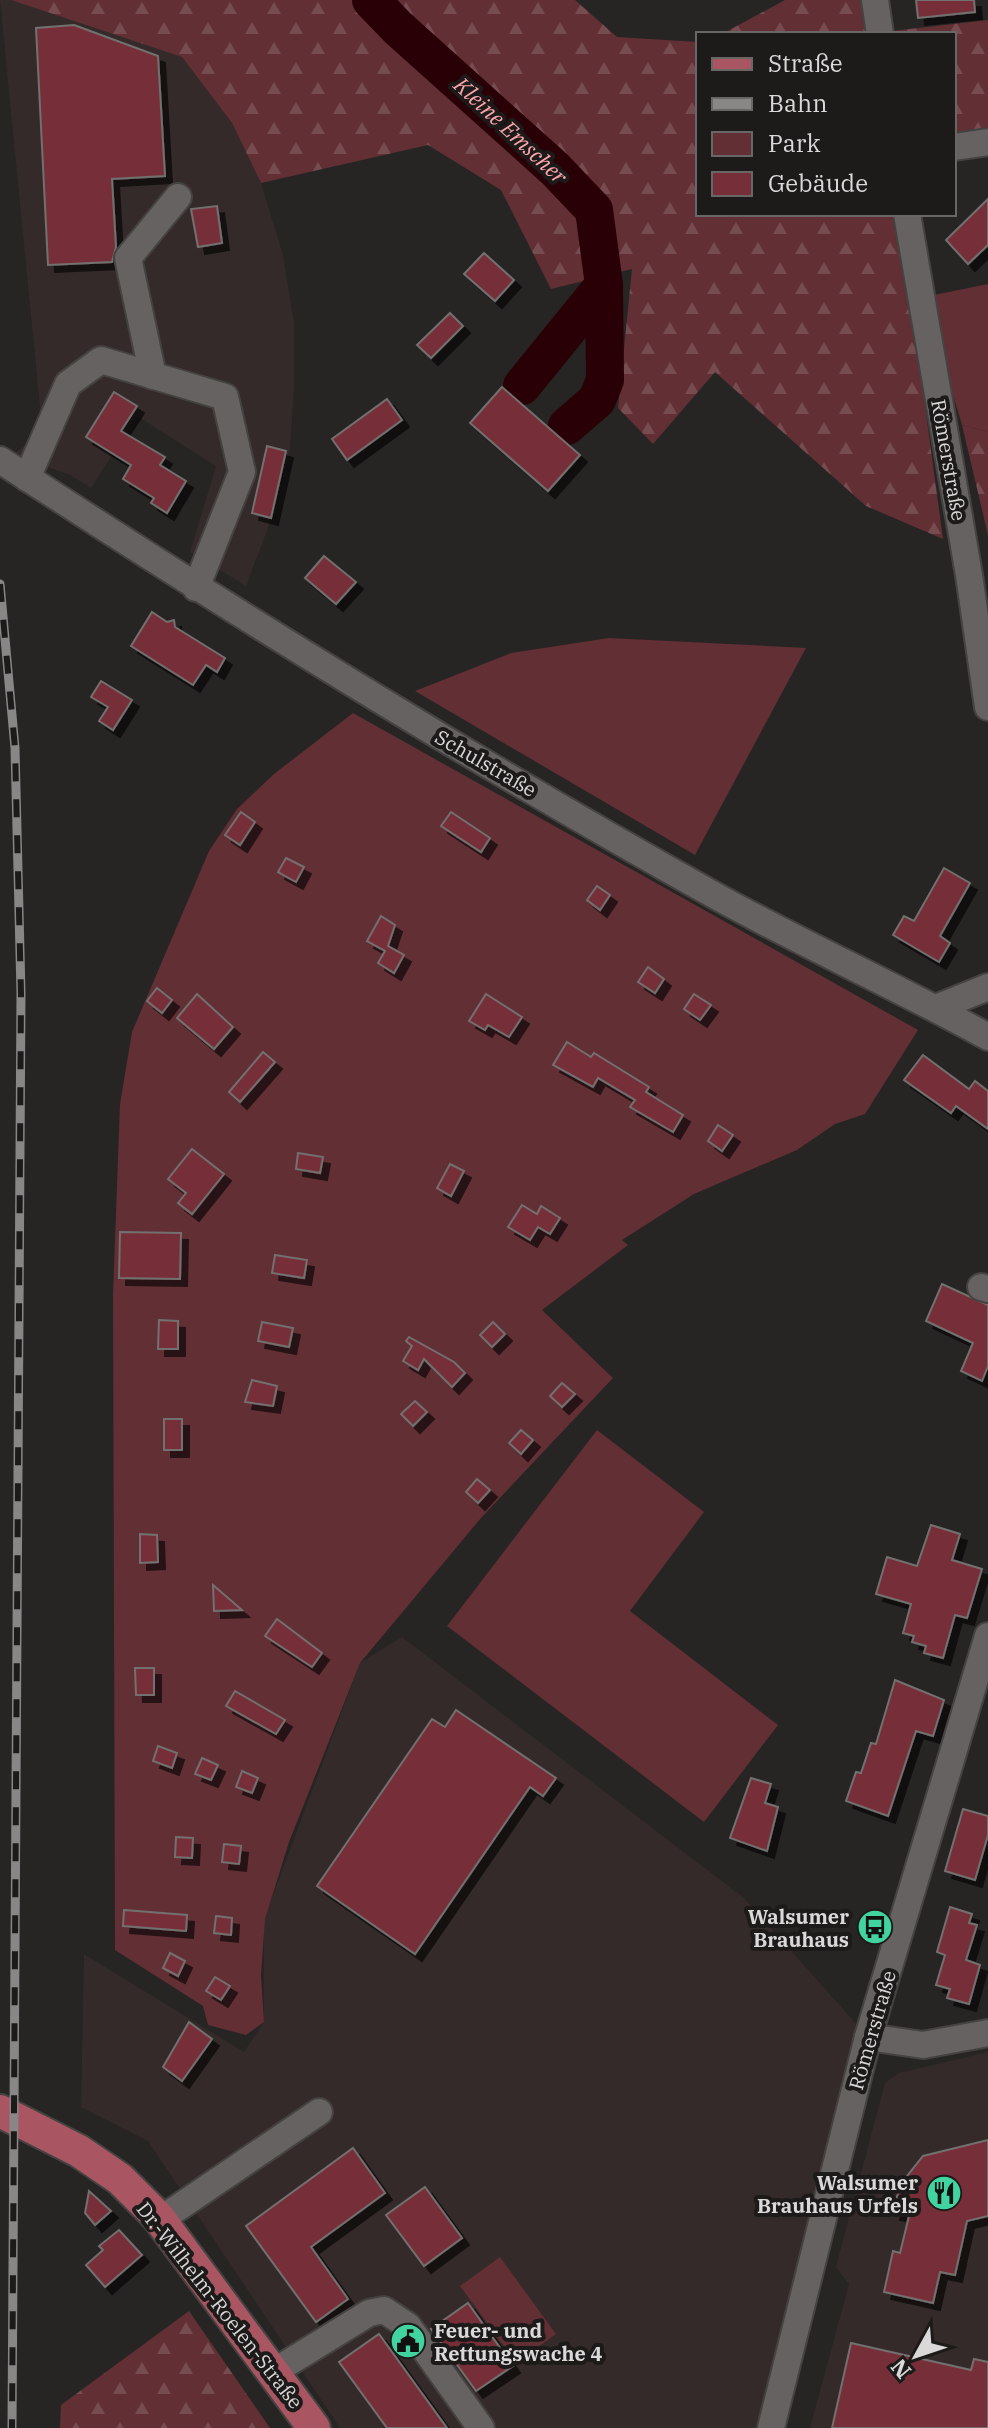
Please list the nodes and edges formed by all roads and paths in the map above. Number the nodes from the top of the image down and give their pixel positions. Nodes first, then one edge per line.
1 (875, 0) edge
2 (880, 32) edge
3 (988, 142) edge
4 (956, 147) edge
5 (178, 197) dead end
6 (907, 216) edge
7 (153, 376) junction
8 (0, 460) edge
9 (27, 478) junction
10 (196, 588) junction
11 (988, 707) edge
12 (988, 987) edge
13 (936, 1008) junction
14 (988, 1037) edge
15 (988, 1636) edge
16 (988, 2033) edge
17 (868, 2037) junction
18 (0, 2111) edge
19 (319, 2112) dead end
20 (160, 2220) junction
21 (275, 2371) junction
22 (314, 2428) edge
23 (481, 2428) edge
24 (771, 2428) edge

1 - 2 street
3 - 4 street
5 - 7 street
6 - 11 street, Römerstraße
7 - 9 street
7 - 10 street
8 - 9 street, Schulstraße
9 - 10 street, Schulstraße
10 - 13 street, Schulstraße
12 - 13 street
13 - 14 street, Schulstraße
15 - 17 street, Römerstraße
16 - 17 street
17 - 24 street, Römerstraße
18 - 20 main road, Dr.-Wilhelm-Roelen-Straße
19 - 20 street
20 - 21 main road, Dr.-Wilhelm-Roelen-Straße
21 - 22 main road, Dr.-Wilhelm-Roelen-Straße
21 - 23 street

